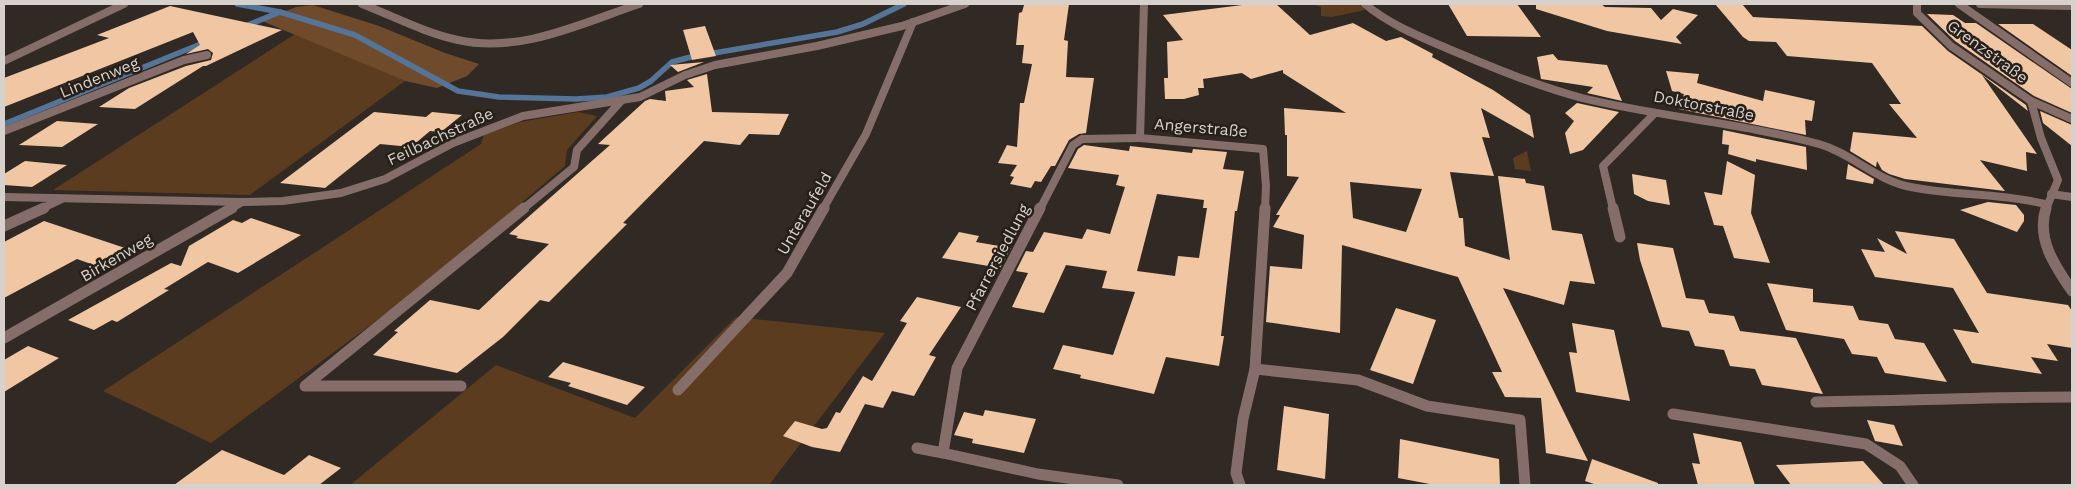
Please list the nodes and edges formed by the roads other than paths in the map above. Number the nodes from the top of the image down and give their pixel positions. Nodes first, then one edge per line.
1 (124, 4) edge
2 (362, 4) edge
3 (639, 4) edge
4 (965, 4) edge
5 (1144, 4) edge
6 (1366, 4) edge
7 (1917, 4) edge
8 (1959, 4) edge
9 (1980, 4) edge
10 (2072, 6) edge
11 (913, 22) junction
12 (207, 55) dead end
13 (4, 61) edge
14 (2072, 83) edge
15 (621, 101) junction
16 (2031, 101) junction
17 (1656, 112) junction
18 (2072, 119) edge
19 (4, 131) edge
20 (1140, 138) junction
21 (2051, 194) junction
22 (4, 197) edge
23 (67, 197) junction
24 (2072, 197) edge
25 (242, 202) junction
26 (2046, 204) junction
27 (4, 226) edge
28 (1620, 237) dead end
29 (2072, 291) edge
30 (4, 338) edge
31 (1255, 369) junction
32 (461, 386) dead end
33 (678, 390) dead end
34 (2072, 398) edge
35 (1816, 402) dead end
36 (1673, 414) dead end
37 (917, 448) dead end
38 (943, 453) junction
39 (1118, 485) edge
40 (1240, 485) edge
41 (1525, 485) edge
42 (1912, 485) edge

1 - 13 street
2 - 3 street
4 - 11 street, Feilbachstraße
5 - 20 street, Angerstraße
6 - 17 street, Doktorstraße
7 - 16 street, Grenzstraße
8 - 14 street
9 - 10 street
11 - 15 street, Feilbachstraße
11 - 33 street, Unteraufeld
12 - 19 street, Lindenweg
15 - 25 street, Feilbachstraße
15 - 32 street
16 - 18 street
16 - 21 street, Grenzstraße
17 - 26 street, Doktorstraße
17 - 28 street
20 - 31 street, Angerstraße
20 - 38 street, Pfarrersiedlung
21 - 24 street
21 - 26 street, Grenzstraße
22 - 23 street, Feilbachstraße
23 - 25 street, Feilbachstraße
23 - 27 street
25 - 30 street, Birkenweg
26 - 29 street, Grenzstraße
31 - 40 street, Angerstraße
31 - 41 street
34 - 35 street
36 - 42 street
37 - 38 street
38 - 39 street

